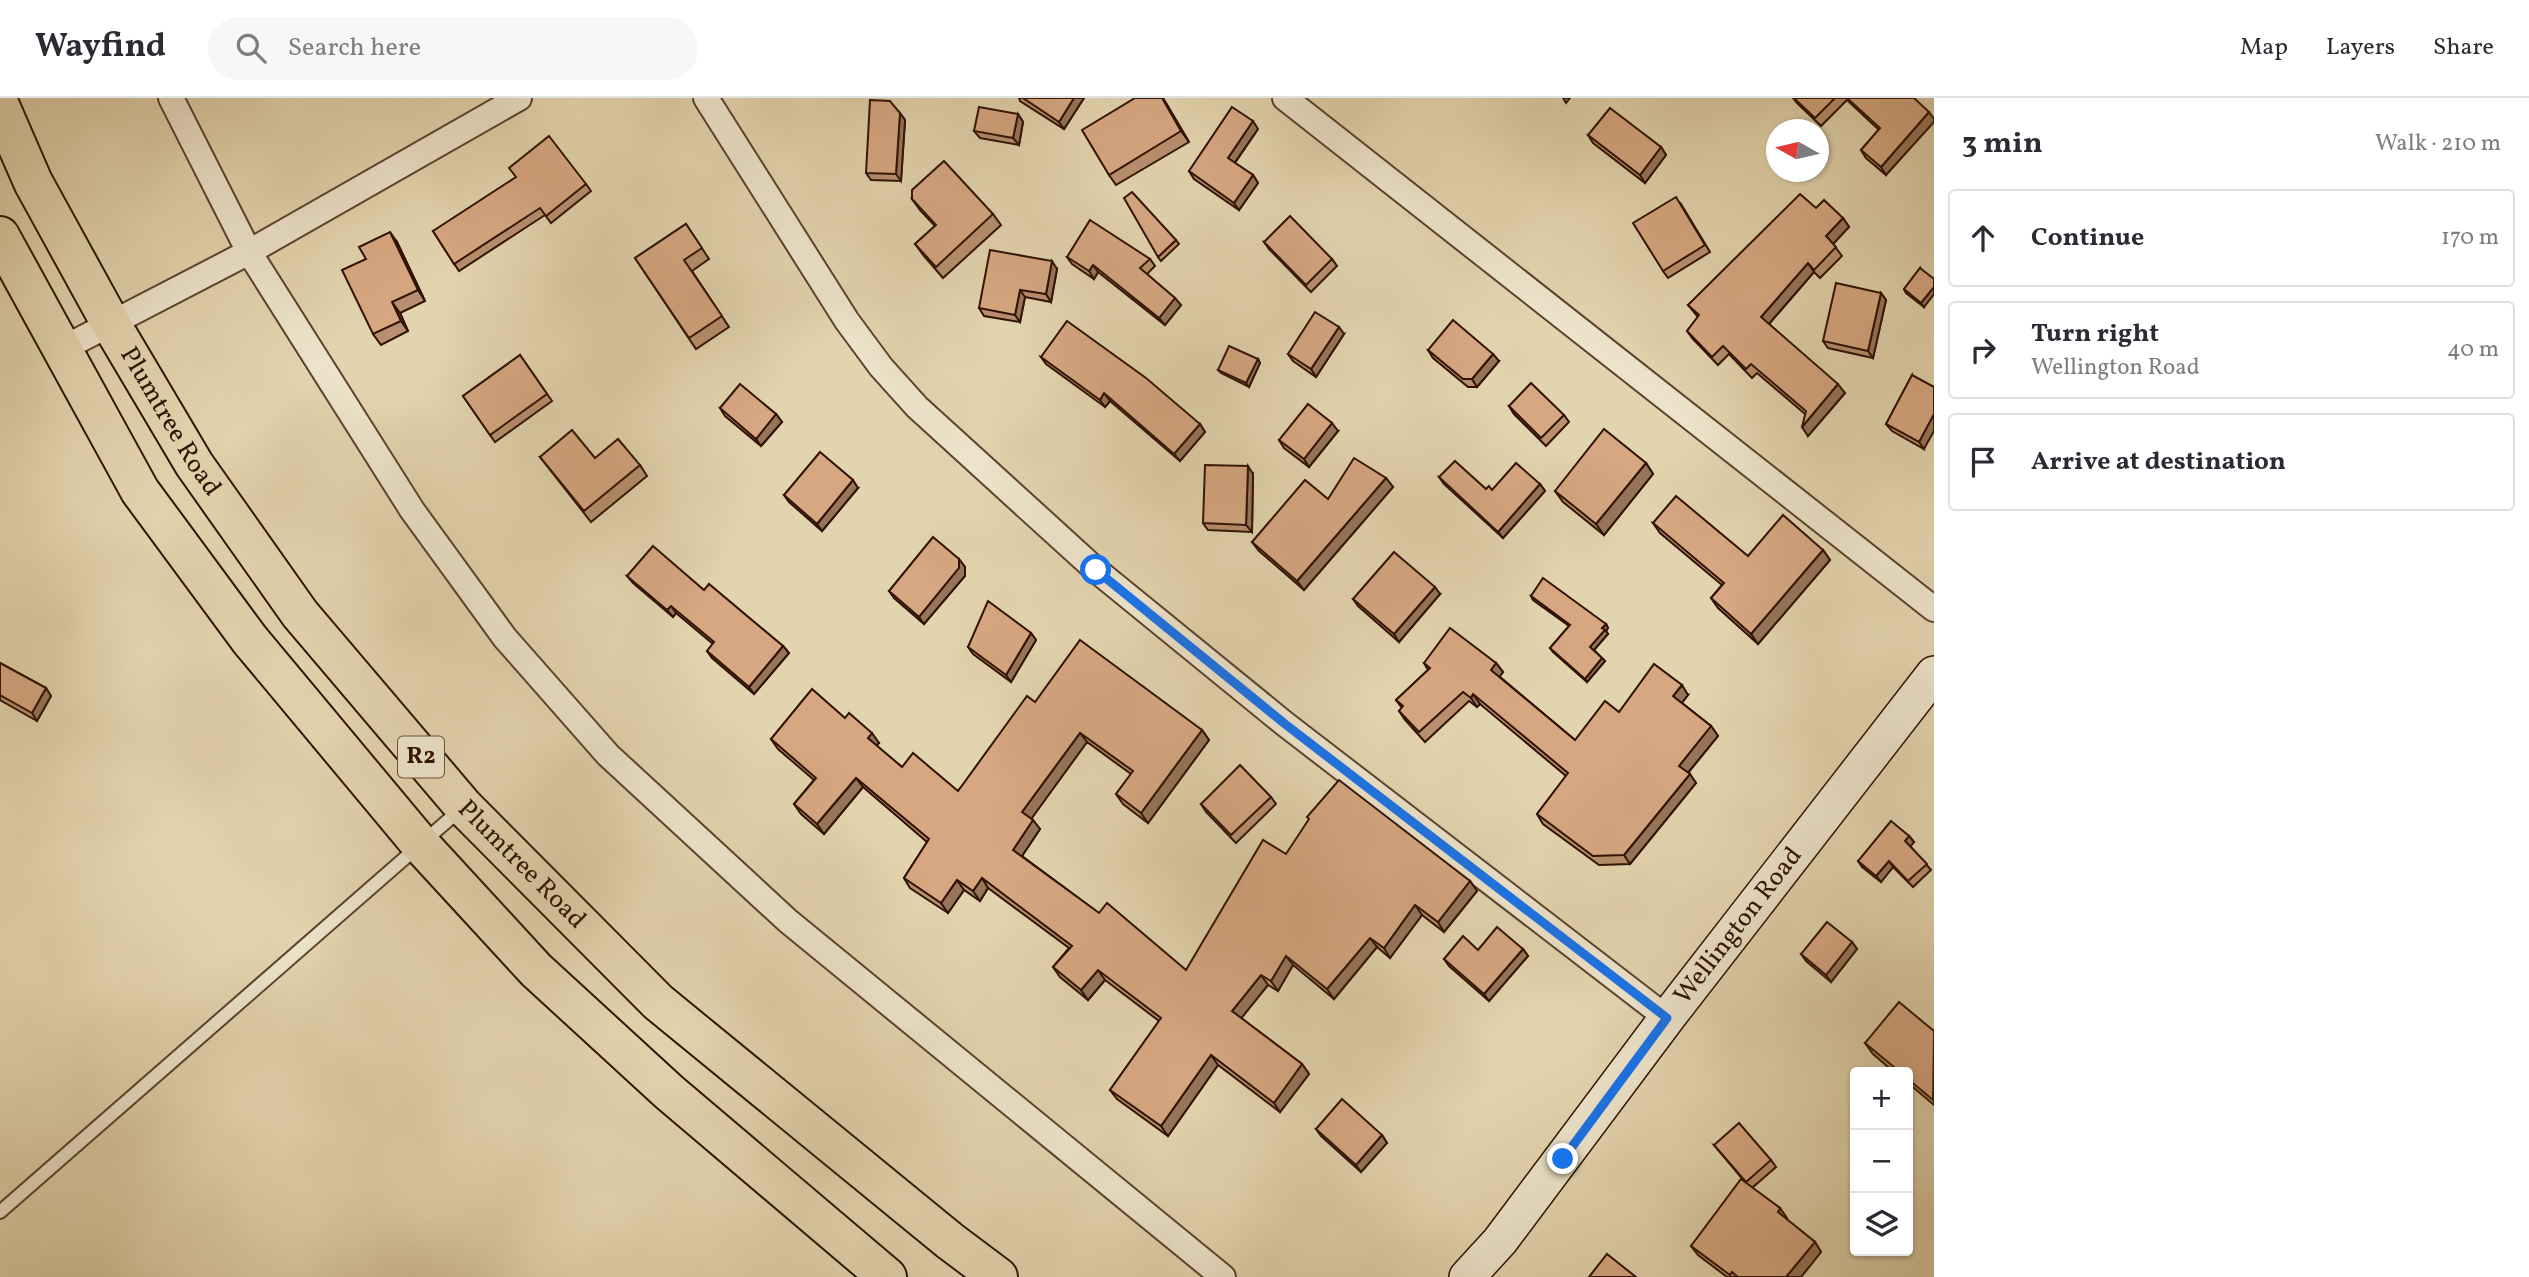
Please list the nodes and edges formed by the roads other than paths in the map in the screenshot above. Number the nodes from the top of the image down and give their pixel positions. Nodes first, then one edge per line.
1 (171, 98) edge
2 (519, 98) edge
3 (706, 98) edge
4 (1284, 98) edge
5 (0, 106) edge
6 (0, 236) edge
7 (249, 252) junction
8 (111, 324) junction
9 (62, 349) junction
10 (1934, 609) edge
11 (1934, 674) edge
12 (464, 807) junction
13 (421, 845) junction
14 (1667, 1018) junction
15 (0, 1212) edge
16 (887, 1277) edge
17 (998, 1277) edge
18 (1223, 1277) edge
19 (1467, 1277) edge

1 - 7 street
2 - 7 street
3 - 14 street
4 - 10 street
5 - 8 highway, Plumtree Road / R2
6 - 9 highway, R2
7 - 8 street
7 - 18 street
8 - 9 street
8 - 12 highway, Plumtree Road / R2
9 - 13 highway, R2
11 - 14 main road, Wellington Road
12 - 13 lane
12 - 17 highway, Plumtree Road / R2
13 - 15 lane
13 - 16 highway, R2
14 - 19 main road, Wellington Road

